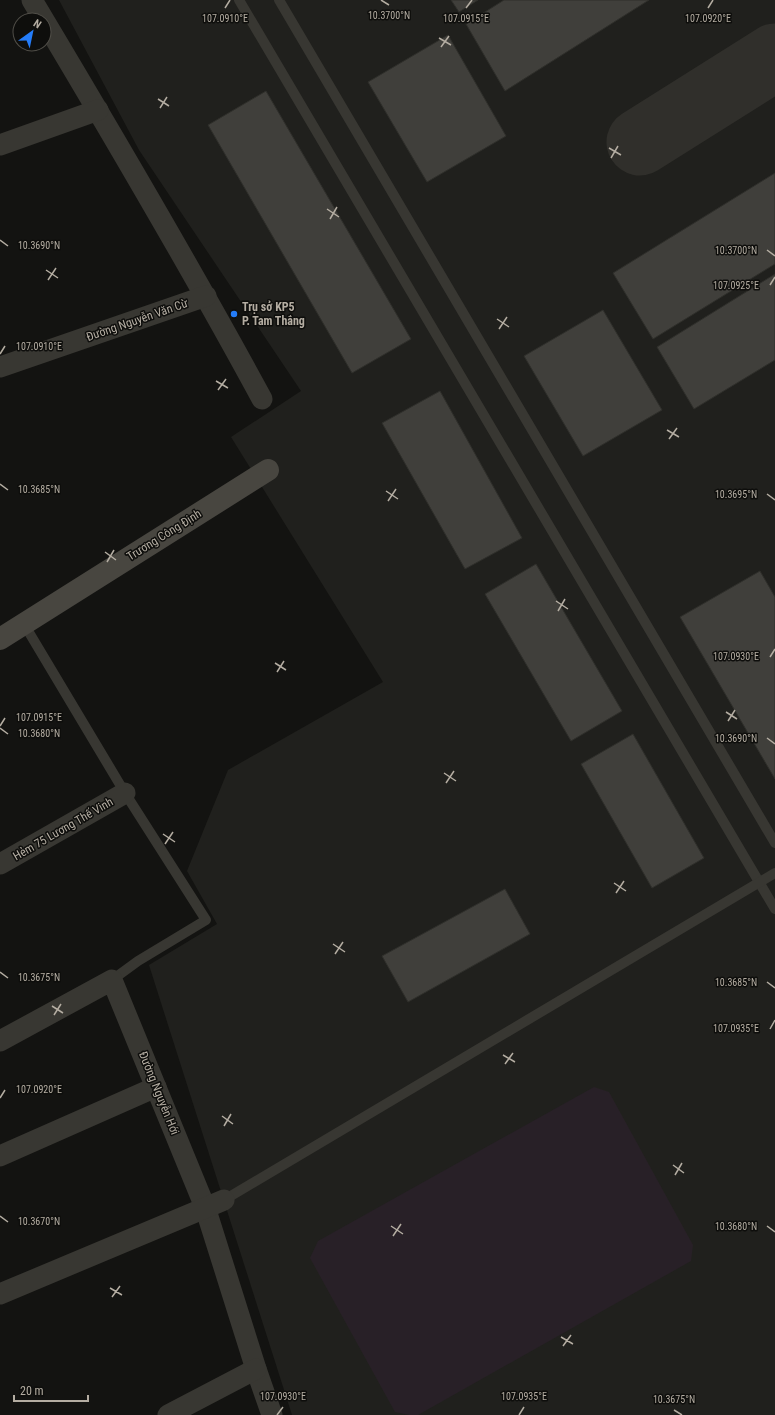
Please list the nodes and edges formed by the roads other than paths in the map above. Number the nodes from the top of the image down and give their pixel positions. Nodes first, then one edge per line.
1 (32, 0) edge
2 (239, 0) edge
3 (279, 0) edge
4 (98, 110) junction
5 (0, 145) edge
6 (206, 296) junction
7 (0, 367) edge
8 (262, 399) dead end
9 (268, 470) dead end
10 (24, 624) junction
11 (0, 639) edge
12 (125, 793) junction
13 (775, 843) edge
14 (0, 864) edge
15 (775, 873) edge
16 (759, 883) junction
17 (775, 910) edge
18 (112, 980) junction
19 (0, 1041) edge
20 (156, 1087) junction
21 (0, 1156) edge
22 (215, 1203) junction
23 (0, 1294) edge
24 (256, 1369) junction
25 (168, 1415) edge
26 (272, 1415) edge

1 - 4 street
2 - 16 lane
3 - 13 lane
4 - 5 street
4 - 6 street
6 - 7 street, Đường Nguyễn Văn Cừ
6 - 8 street
9 - 10 street, Trương Công Định
10 - 11 street, Trương Công Định
10 - 12 lane
12 - 14 street, Hẻm 75 Lương Thế Vinh
12 - 18 lane
15 - 16 lane
16 - 17 lane
16 - 22 lane
18 - 19 street
18 - 20 street, Đường Nguyễn Hới
20 - 21 street
20 - 22 street, Đường Nguyễn Hới
22 - 23 street
22 - 24 street, Đường Nguyễn Hới
24 - 25 street
24 - 26 street, Đường Nguyễn Hới

